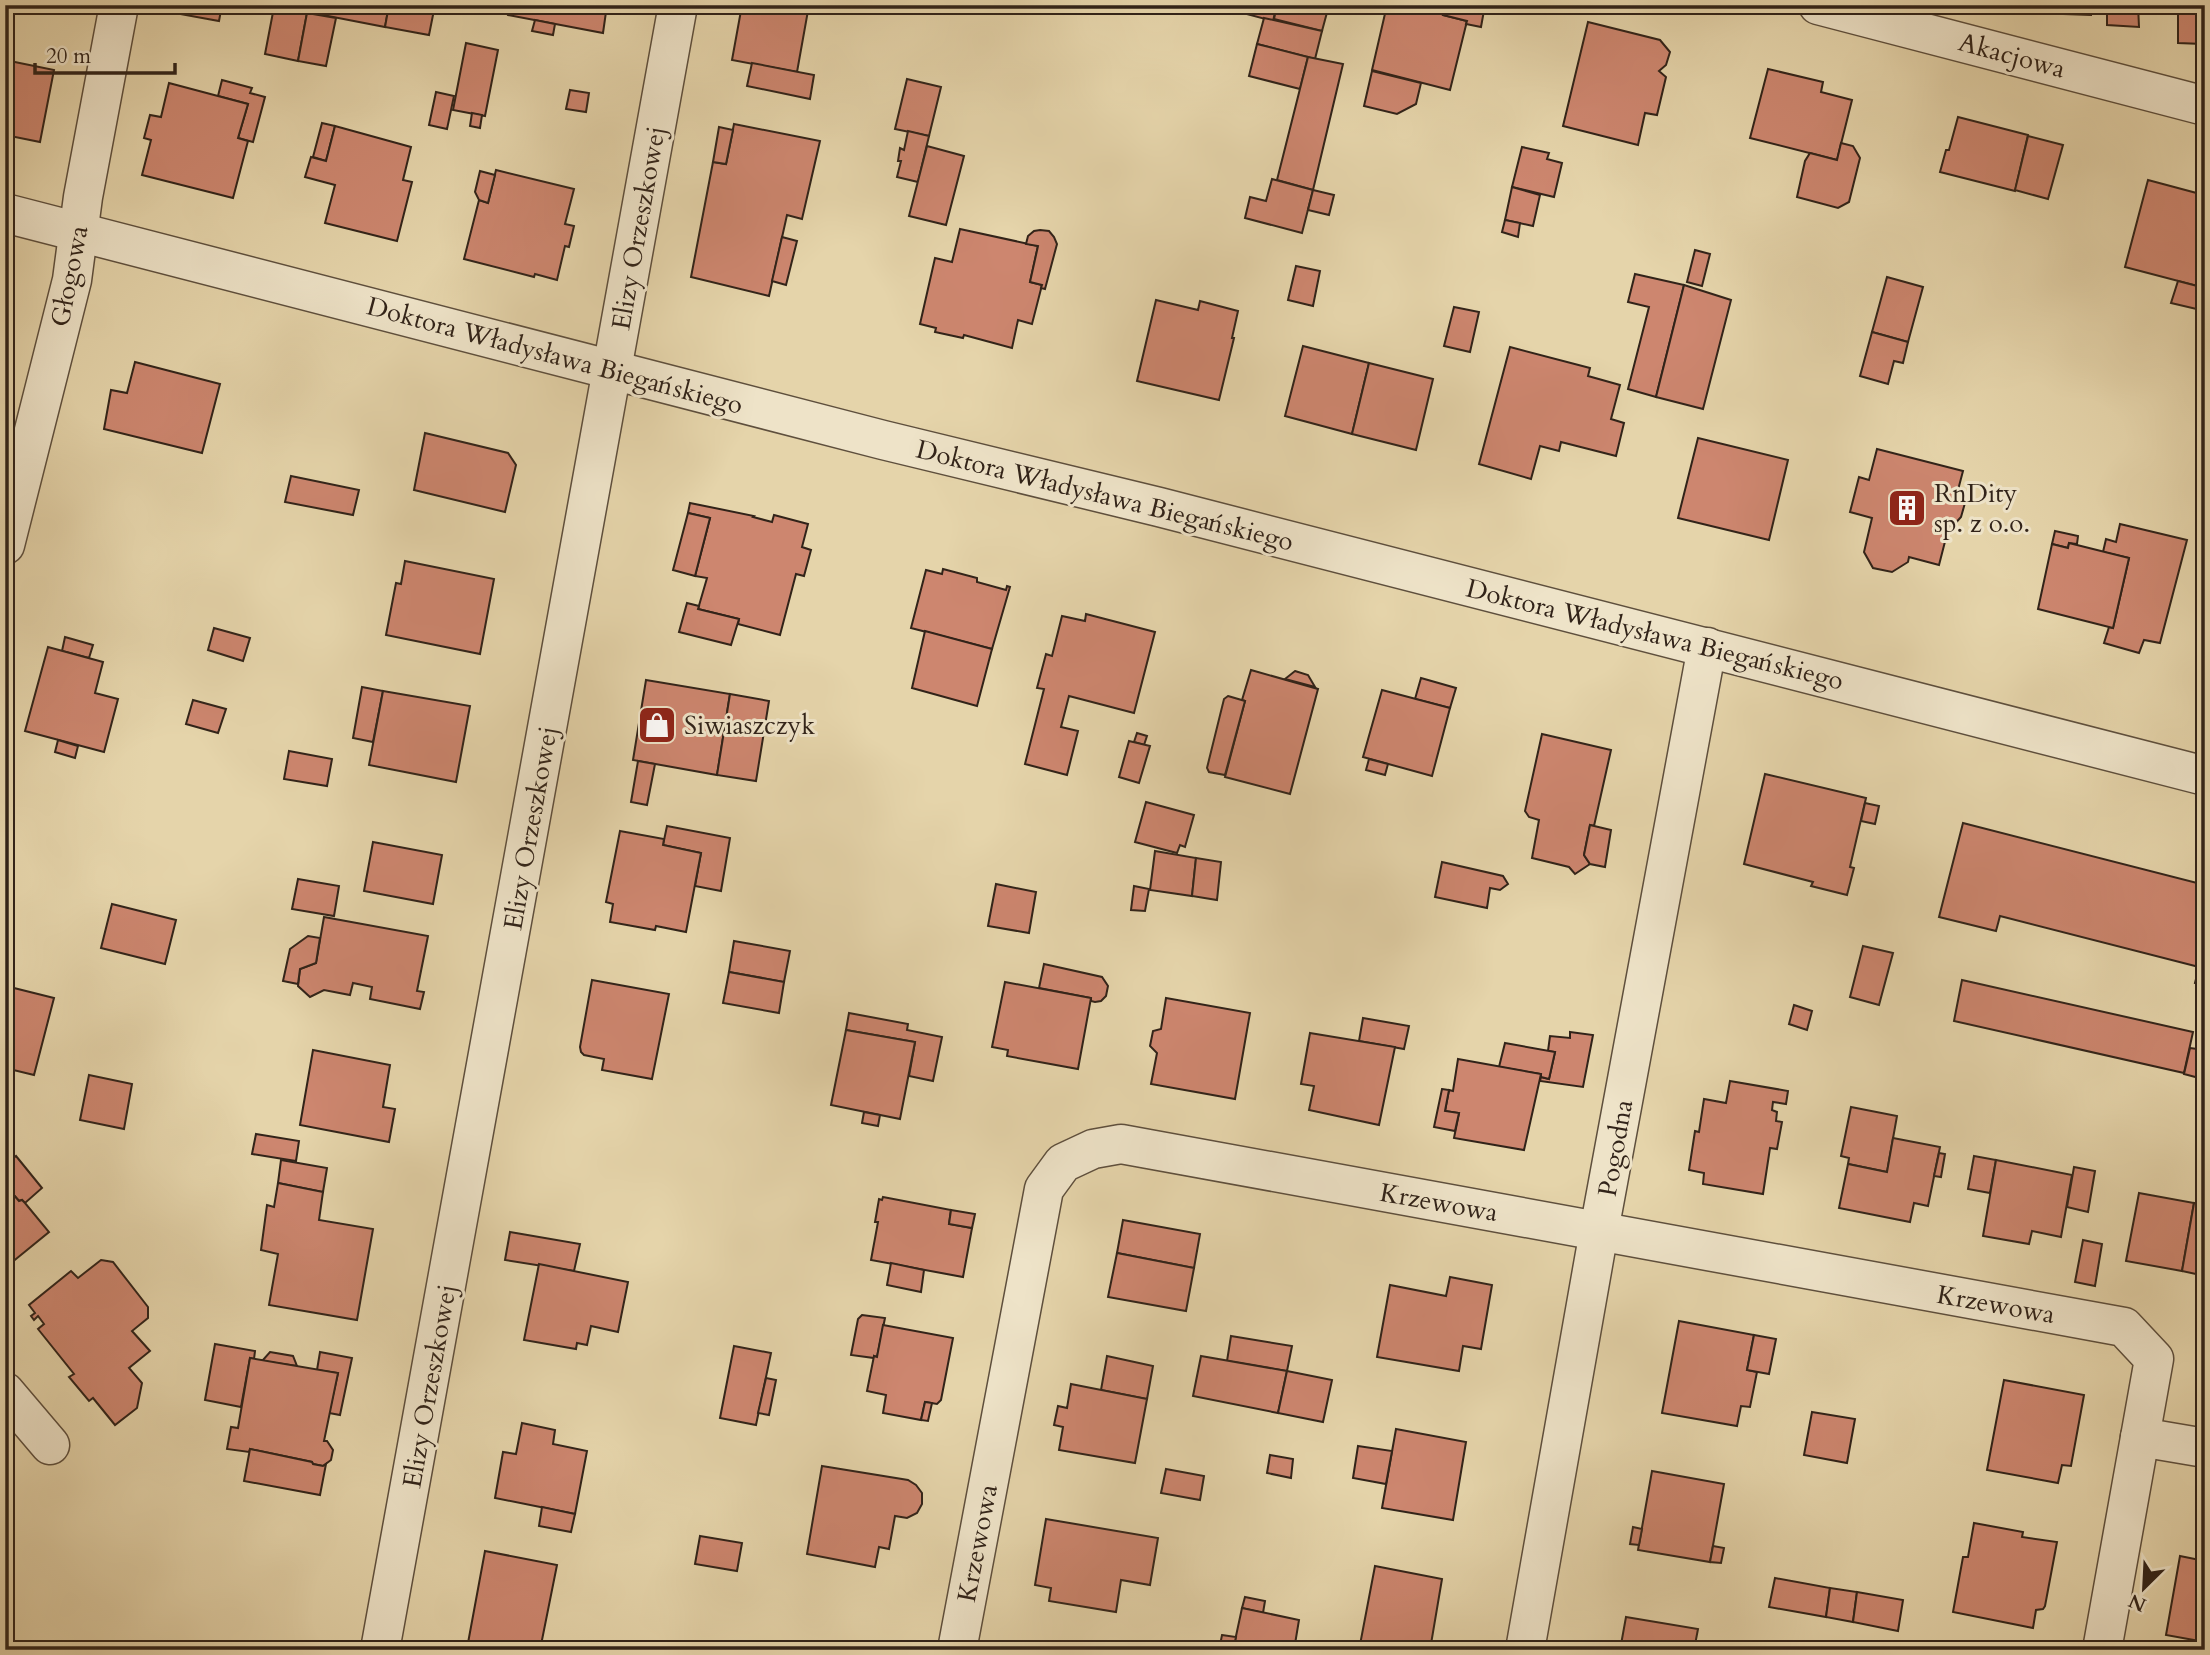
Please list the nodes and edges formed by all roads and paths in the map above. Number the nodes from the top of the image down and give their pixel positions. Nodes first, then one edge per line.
1 (119, 5) edge
2 (678, 5) edge
3 (1818, 5) edge
4 (2205, 106) edge
5 (5, 213) edge
6 (79, 232) junction
7 (613, 370) junction
8 (5, 545) edge
9 (1707, 647) junction
10 (2205, 776) edge
11 (1599, 1231) junction
12 (5, 1392) edge
13 (2140, 1437) junction
14 (50, 1445) dead end
15 (2205, 1448) edge
16 (380, 1650) edge
17 (957, 1650) edge
18 (1525, 1650) edge
19 (2102, 1650) edge

1 - 6 street, Głogowa
2 - 7 street, Elizy Orzeszkowej
3 - 4 street, Akacjowa
5 - 6 street, Doktora Władysława Biegańskiego
6 - 7 street, Doktora Władysława Biegańskiego
6 - 8 street, Głogowa
7 - 9 street, Doktora Władysława Biegańskiego
7 - 16 street, Elizy Orzeszkowej
9 - 10 street, Doktora Władysława Biegańskiego
9 - 11 street, Pogodna
11 - 13 street, Krzewowa
11 - 17 street, Krzewowa
11 - 18 street, Pogodna
12 - 14 street
13 - 15 street
13 - 19 street

